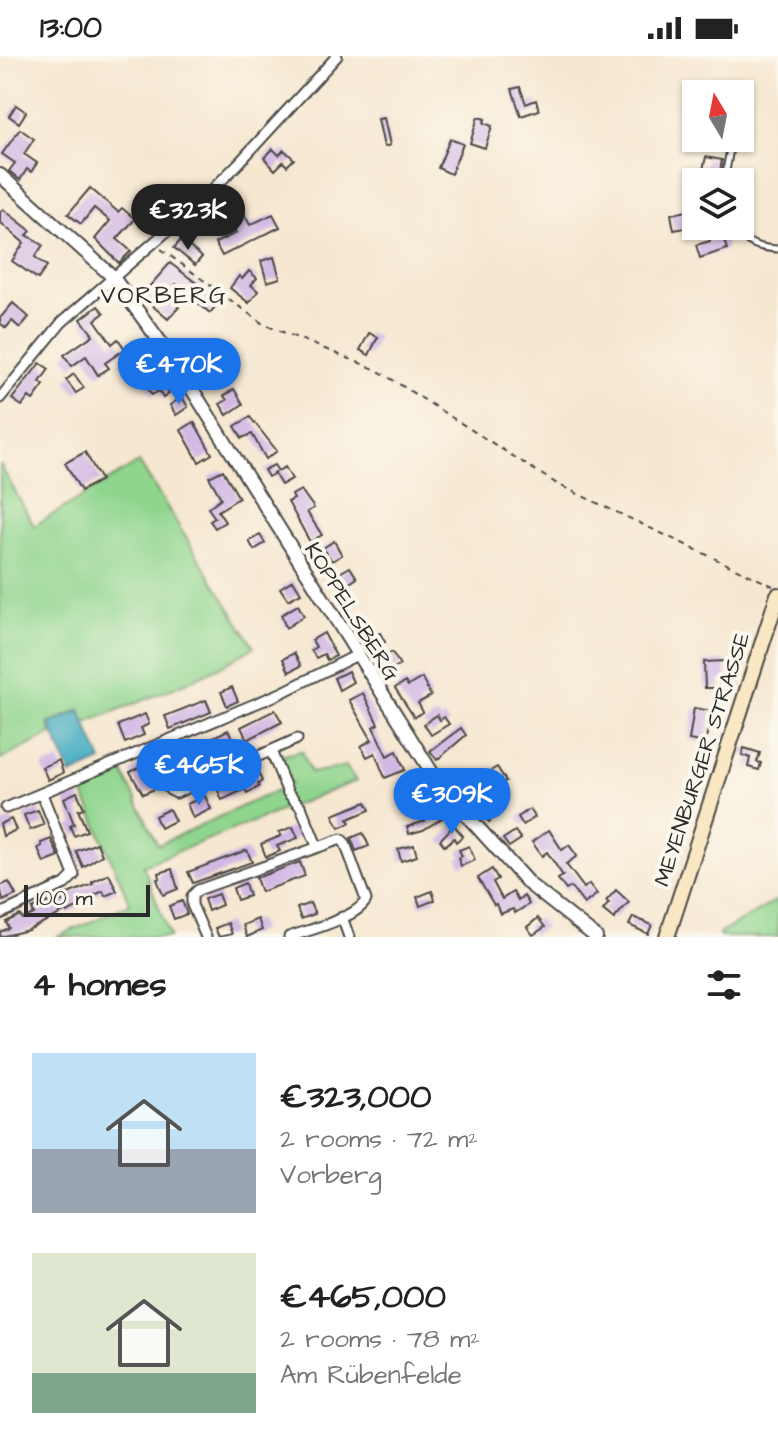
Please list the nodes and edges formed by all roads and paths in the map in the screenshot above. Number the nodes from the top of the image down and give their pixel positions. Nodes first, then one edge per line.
1 (337, 56) edge
2 (0, 175) edge
3 (748, 240) edge
4 (152, 242) junction
5 (778, 249) edge
6 (112, 276) junction
7 (0, 398) edge
8 (778, 588) edge
9 (778, 595) edge
10 (357, 655) junction
11 (297, 739) dead end
12 (150, 748) junction
13 (271, 751) junction
14 (42, 794) junction
15 (6, 808) dead end
16 (317, 846) junction
17 (0, 914) edge
18 (346, 915) junction
19 (206, 937) edge
20 (289, 937) edge
21 (349, 937) edge
22 (596, 937) edge
23 (667, 937) edge

1 - 4 street
2 - 6 street
3 - 5 lane
4 - 6 street
4 - 8 path
6 - 7 street
6 - 10 street, KOPPELSBERG
9 - 23 main road, MEYENBURGER STRASSE
10 - 12 street
10 - 22 street, KOPPELSBERG
11 - 13 street
12 - 13 street
12 - 14 street
13 - 16 street
14 - 15 street
14 - 17 street
16 - 18 street
16 - 19 street
18 - 20 street
18 - 21 street

